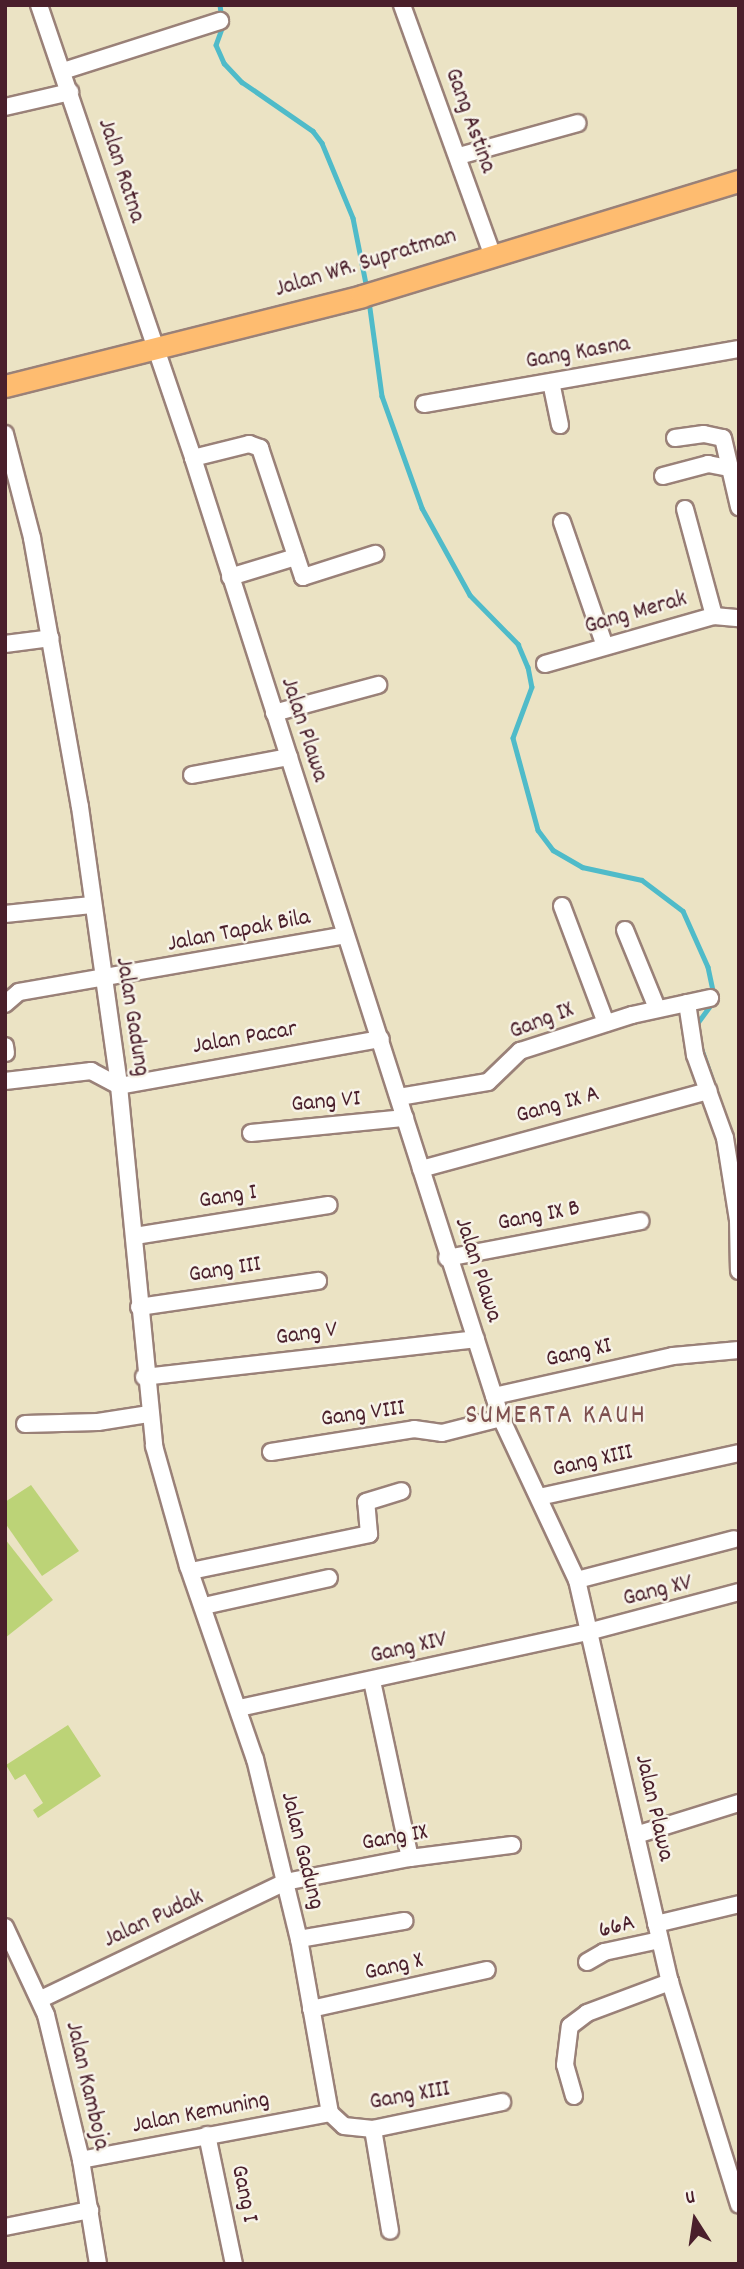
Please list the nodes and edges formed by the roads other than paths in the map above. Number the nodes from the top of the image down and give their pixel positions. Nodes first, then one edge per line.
1 (39, 5) edge
2 (402, 5) edge
3 (220, 21) dead end
4 (63, 71) junction
5 (70, 92) junction
6 (5, 107) edge
7 (578, 123) dead end
8 (458, 156) junction
9 (739, 181) edge
10 (492, 254) junction
11 (739, 349) edge
12 (155, 351) junction
13 (551, 382) junction
14 (5, 386) edge
15 (424, 404) dead end
16 (560, 425) dead end
17 (5, 434) edge
18 (675, 438) dead end
19 (193, 458) junction
20 (729, 468) junction
21 (663, 476) dead end
22 (739, 507) edge
23 (685, 509) dead end
24 (562, 522) dead end
25 (374, 554) dead end
26 (296, 557) junction
27 (230, 577) junction
28 (714, 617) junction
29 (739, 618) edge
30 (51, 638) junction
31 (5, 644) edge
32 (605, 646) junction
33 (545, 664) dead end
34 (378, 685) dead end
35 (274, 713) junction
36 (289, 757) junction
37 (192, 775) dead end
38 (92, 905) junction
39 (562, 906) dead end
40 (5, 914) edge
41 (625, 930) dead end
42 (344, 935) junction
43 (101, 977) junction
44 (710, 998) dead end
45 (687, 1003) junction
46 (5, 1004) edge
47 (657, 1008) junction
48 (606, 1023) junction
49 (381, 1039) junction
50 (5, 1081) edge
51 (119, 1086) junction
52 (709, 1091) junction
53 (399, 1097) junction
54 (405, 1118) junction
55 (251, 1133) dead end
56 (421, 1169) junction
57 (328, 1205) dead end
58 (640, 1222) dead end
59 (135, 1236) junction
60 (447, 1258) junction
61 (739, 1271) edge
62 (318, 1281) dead end
63 (139, 1307) junction
64 (476, 1339) junction
65 (739, 1350) edge
66 (144, 1377) junction
67 (494, 1396) junction
68 (149, 1414) junction
69 (501, 1418) junction
70 (25, 1424) dead end
71 (271, 1452) dead end
72 (739, 1453) edge
73 (401, 1491) dead end
74 (539, 1497) junction
75 (734, 1539) dead end
76 (191, 1571) junction
77 (328, 1578) dead end
78 (577, 1580) junction
79 (739, 1592) edge
80 (204, 1606) junction
81 (588, 1632) junction
82 (372, 1681) junction
83 (239, 1708) junction
84 (739, 1804) edge
85 (636, 1835) junction
86 (512, 1845) dead end
87 (410, 1858) junction
88 (285, 1882) junction
89 (739, 1904) edge
90 (404, 1921) dead end
91 (5, 1927) edge
92 (658, 1932) junction
93 (299, 1939) junction
94 (587, 1962) dead end
95 (487, 1970) dead end
96 (670, 1982) junction
97 (41, 1998) junction
98 (311, 2009) junction
99 (574, 2096) dead end
100 (502, 2102) dead end
101 (330, 2113) junction
102 (373, 2129) junction
103 (207, 2135) junction
104 (732, 2156) edge
105 (81, 2160) junction
106 (739, 2205) edge
107 (90, 2210) junction
108 (5, 2227) edge
109 (390, 2231) dead end
110 (97, 2264) edge
111 (234, 2264) edge

1 - 4 street, Jalan Ratna
2 - 8 street, Gang Astina
3 - 4 street
4 - 5 street, Jalan Ratna
5 - 6 street
5 - 12 street, Jalan Ratna
7 - 8 street
8 - 10 street, Gang Astina
9 - 10 main road, Jalan WR. Supratman
10 - 12 main road, Jalan WR. Supratman
11 - 13 street, Gang Kasna
12 - 14 main road, Jalan WR. Supratman
12 - 19 street, Jalan Plawa
13 - 15 street, Gang Kasna
13 - 16 street
17 - 30 street, Jalan Gadung
18 - 20 street
19 - 26 street
19 - 27 street, Jalan Plawa
20 - 21 street
20 - 22 street
23 - 28 street
24 - 32 street
25 - 26 street
26 - 27 street
27 - 35 street, Jalan Plawa
28 - 29 street, Gang Merak
28 - 32 street, Gang Merak
30 - 31 street
30 - 38 street, Jalan Gadung
32 - 33 street, Gang Merak
34 - 35 street
35 - 36 street, Jalan Plawa
36 - 37 street
36 - 42 street, Jalan Plawa
38 - 40 street
38 - 43 street, Jalan Gadung
39 - 48 street
41 - 47 street
42 - 43 street, Jalan Tapak Bila
42 - 49 street, Jalan Plawa
43 - 46 street, Jalan Tapak Bila
43 - 51 street, Jalan Gadung
44 - 45 street, Gang IX
45 - 47 street, Gang IX
45 - 52 street
47 - 48 street, Gang IX
48 - 53 street, Gang IX
49 - 51 street, Jalan Pacar
49 - 53 street, Jalan Plawa
50 - 51 street
51 - 59 street, Jalan Gadung
52 - 56 street, Gang IX A
52 - 61 street
53 - 54 street, Jalan Plawa
54 - 55 street, Gang VI
54 - 56 street, Jalan Plawa
56 - 60 street, Jalan Plawa
57 - 59 street, Gang I
58 - 60 street, Gang IX B
59 - 63 street, Jalan Gadung
60 - 64 street, Jalan Plawa
62 - 63 street, Gang III
63 - 66 street, Jalan Gadung
64 - 66 street, Gang V
64 - 67 street, Jalan Plawa
65 - 67 street, Gang XI
66 - 68 street, Jalan Gadung
67 - 69 street, Jalan Plawa
68 - 70 street
68 - 76 street, Jalan Gadung
69 - 71 street, Gang VIII
69 - 74 street, Jalan Plawa
72 - 74 street, Gang XIII
73 - 76 street
74 - 78 street, Jalan Plawa
75 - 78 street
76 - 80 street, Jalan Gadung
77 - 80 street
78 - 81 street, Jalan Plawa
79 - 81 street, Gang XV
80 - 83 street, Jalan Gadung
81 - 82 street, Gang XIV
81 - 85 street, Jalan Plawa
82 - 83 street, Gang XIV
82 - 87 street
83 - 88 street, Jalan Gadung
84 - 85 street
85 - 92 street, Jalan Plawa
86 - 87 street, Gang IX
87 - 88 street, Gang IX
88 - 93 street, Jalan Gadung
88 - 97 street, Jalan Pudak
89 - 92 street, 66A
90 - 93 street
91 - 97 street, Jalan Kamboja
92 - 94 street, 66A
92 - 96 street, Jalan Plawa
93 - 98 street, Jalan Gadung
95 - 98 street, Gang X
96 - 99 street
96 - 104 street, Jalan Plawa
97 - 105 street, Jalan Kamboja
98 - 101 street, Jalan Gadung
100 - 102 street, Gang XIII
101 - 102 street, Gang XIII
101 - 103 street, Jalan Kemuning
102 - 109 street
103 - 105 street, Jalan Kemuning
103 - 111 street, Gang I
104 - 106 street, Jalan Plawa
105 - 107 street, Jalan Kamboja
107 - 108 street
107 - 110 street, Jalan Kamboja

